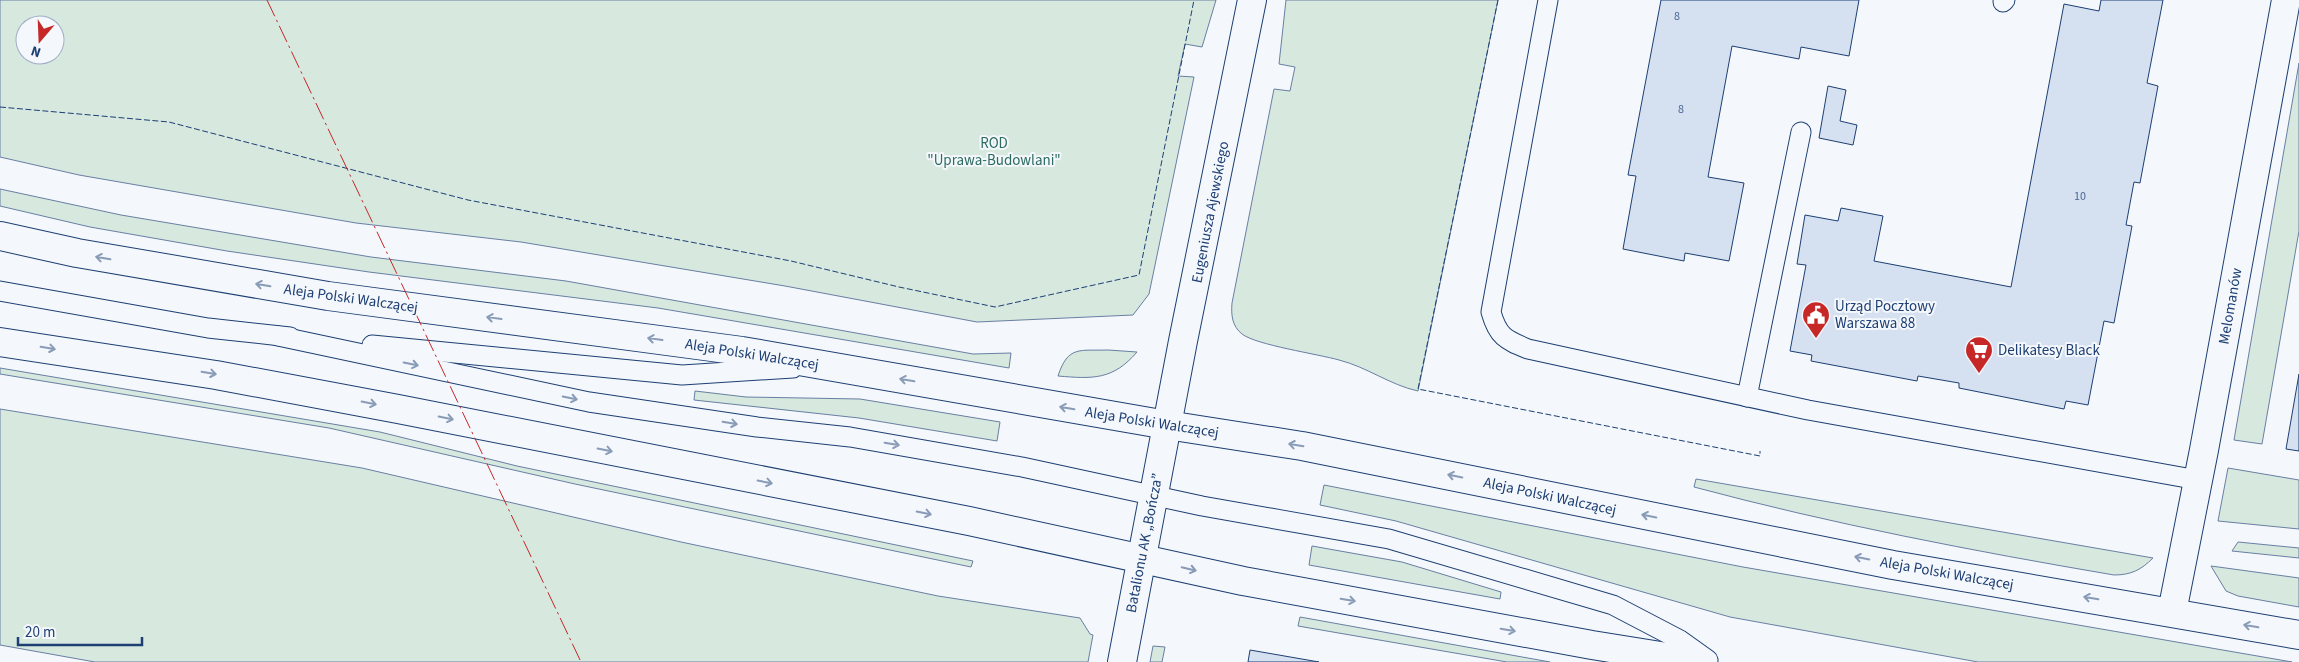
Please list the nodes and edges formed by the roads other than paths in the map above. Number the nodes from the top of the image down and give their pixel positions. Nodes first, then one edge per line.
1 (1252, 0) edge
2 (1548, 0) edge
3 (2286, 0) edge
4 (1801, 132) dead end
5 (0, 236) edge
6 (0, 291) edge
7 (278, 336) junction
8 (0, 342) edge
9 (824, 365) junction
10 (1747, 397) junction
11 (1167, 425) junction
12 (2198, 480) junction
13 (1153, 495) junction
14 (1141, 558) junction
15 (2172, 612) junction
16 (2299, 635) edge
17 (1122, 662) edge
18 (1698, 662) edge
19 (1711, 662) edge

1 - 11 main road, Eugeniusza Ajewskiego
2 - 10 lane
3 - 12 main road, Melomanów
4 - 10 lane
9 -> 5 main road, Aleja Polski Walczącej
6 - 7 lane
7 - 9 lane
7 -> 13 lane
8 -> 14 main road
11 -> 9 main road, Aleja Polski Walczącej
10 - 12 lane
11 - 13 main road, Batalionu AK „Bończa”
15 -> 11 main road, Aleja Polski Walczącej
12 - 15 main road, Melomanów
13 - 14 main road, Batalionu AK „Bończa”
13 - 19 lane
14 - 17 main road, Batalionu AK „Bończa”
14 -> 18 main road
16 -> 15 main road, Aleja Polski Walczącej

